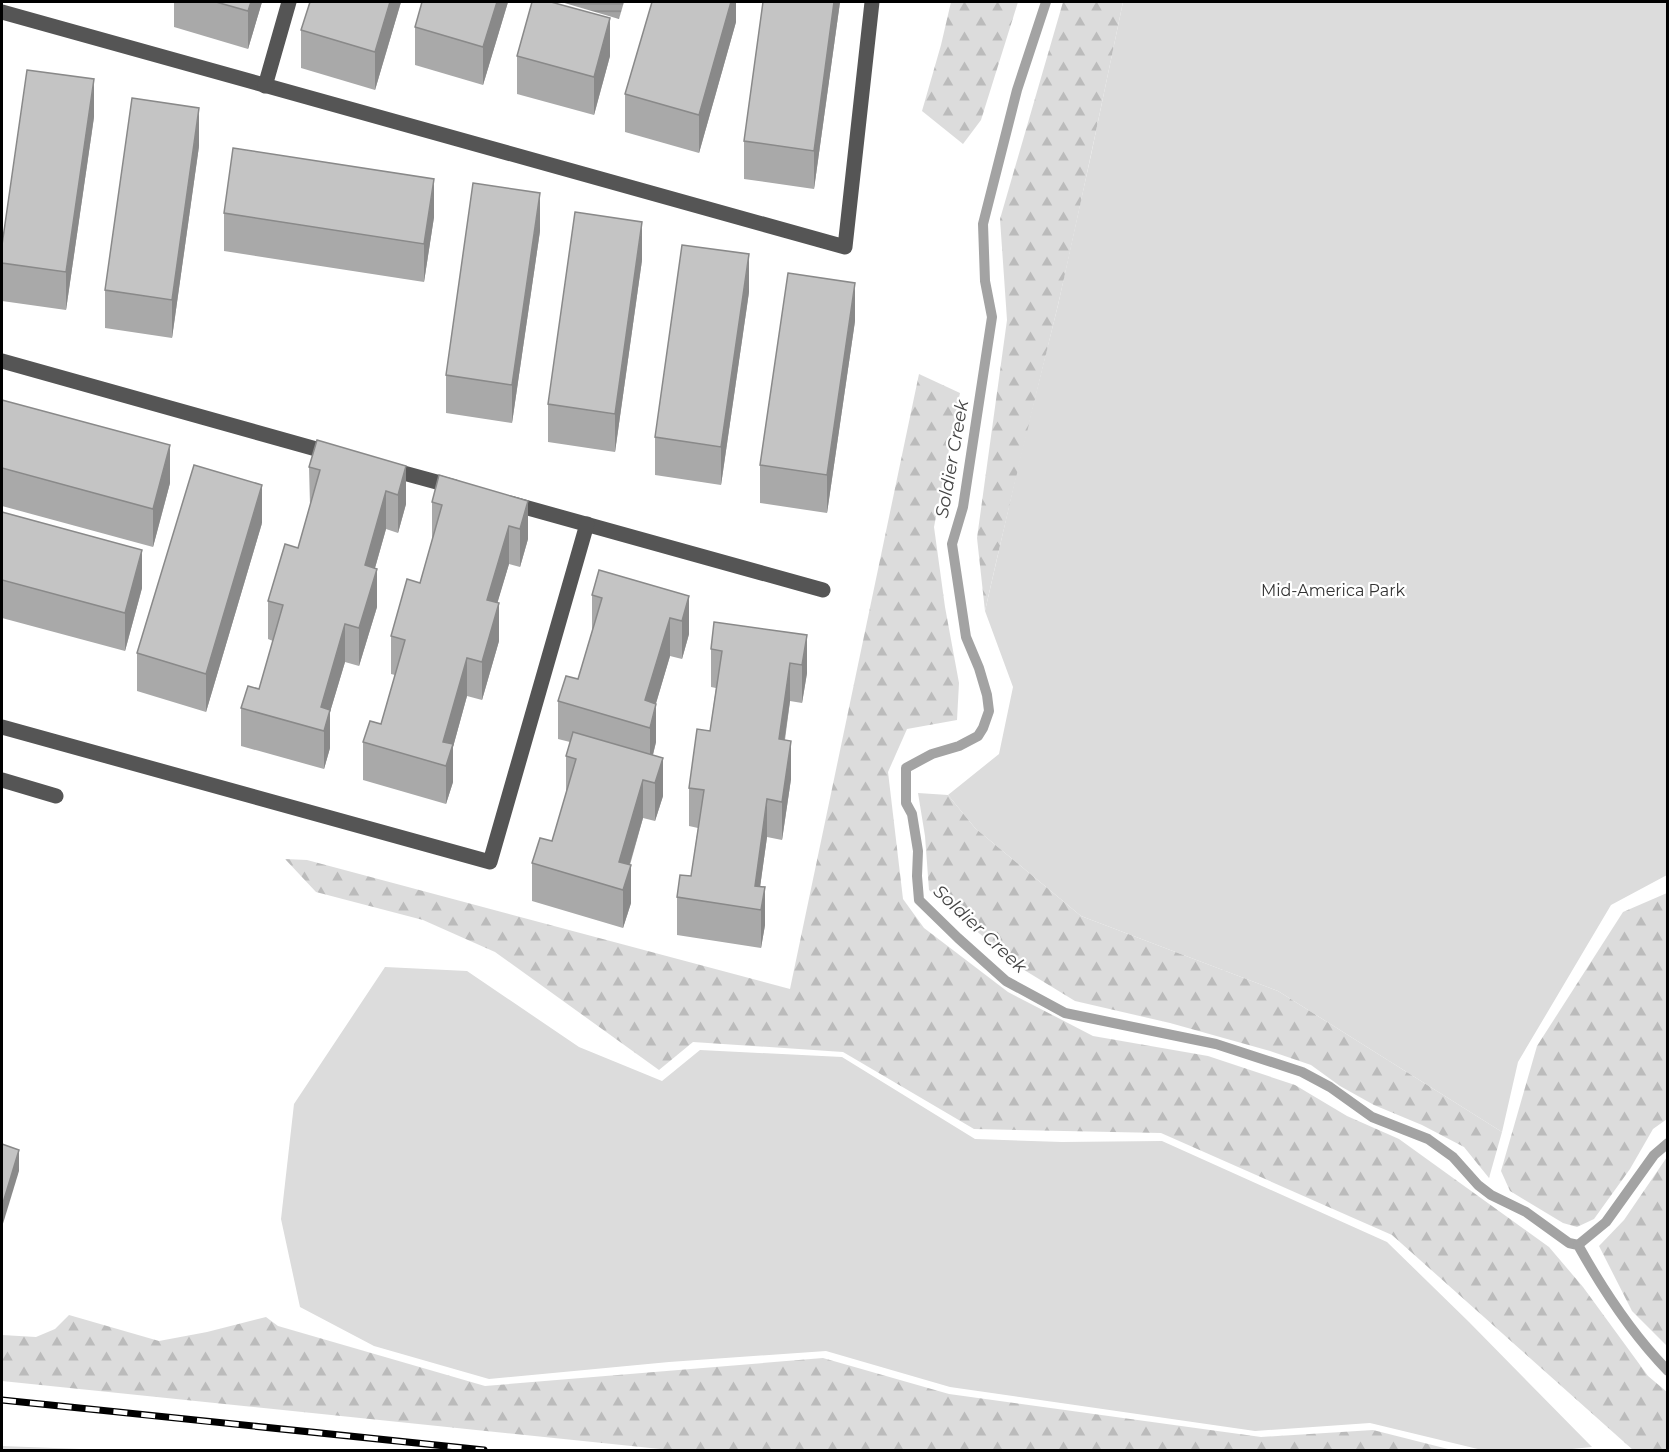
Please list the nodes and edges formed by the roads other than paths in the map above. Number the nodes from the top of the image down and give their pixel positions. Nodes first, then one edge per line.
1 (289, 2) edge
2 (872, 2) edge
3 (2, 12) edge
4 (265, 86) junction
5 (2, 361) edge
6 (346, 457) edge
7 (381, 467) edge
8 (472, 492) edge
9 (495, 499) edge
10 (587, 524) junction
11 (823, 590) dead end
12 (2, 727) edge
13 (2, 780) edge
14 (56, 796) dead end

1 - 4 street
2 - 4 street
3 - 4 street
5 - 6 street
7 - 8 street
9 - 10 street
10 - 11 street
10 - 12 street
13 - 14 street

